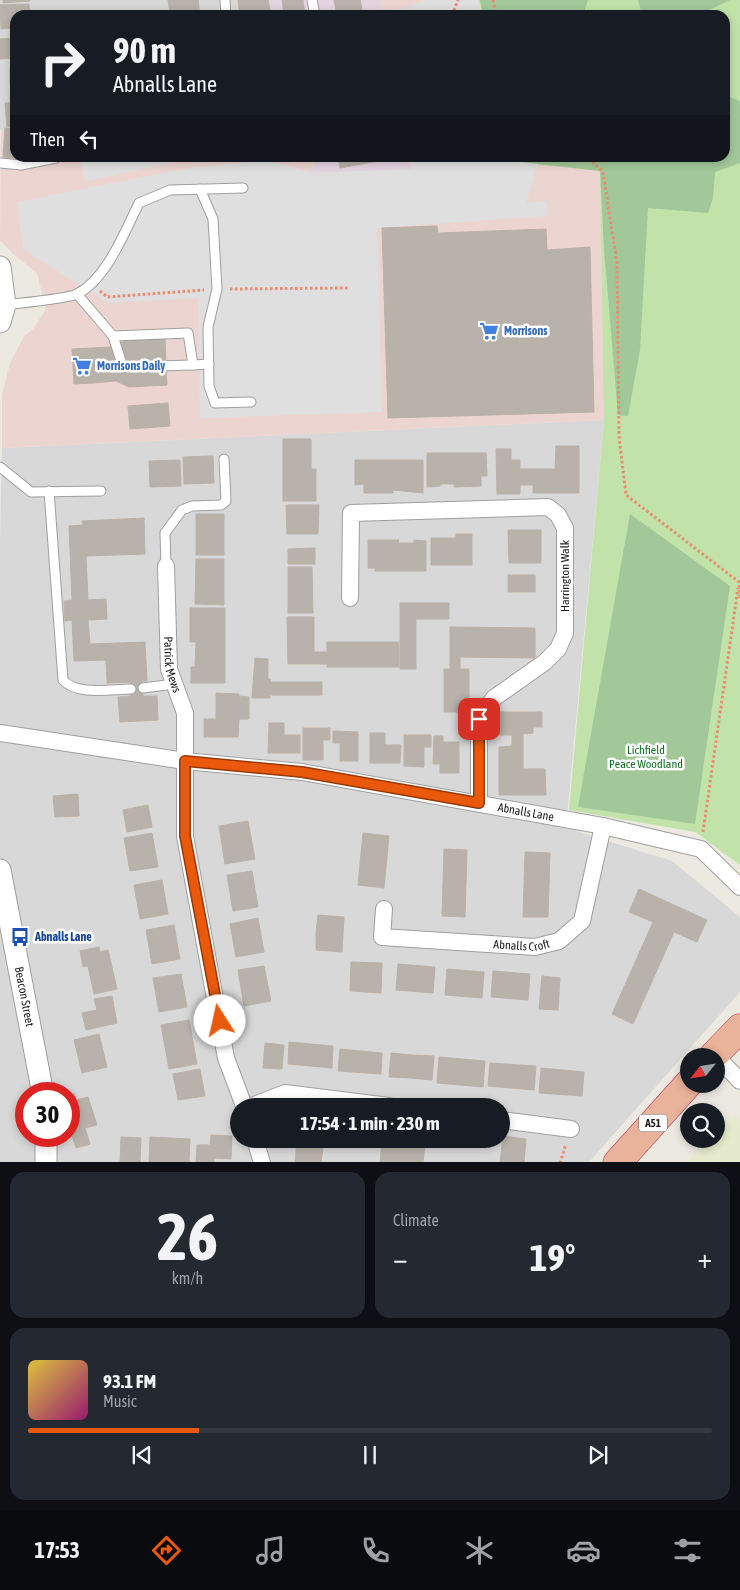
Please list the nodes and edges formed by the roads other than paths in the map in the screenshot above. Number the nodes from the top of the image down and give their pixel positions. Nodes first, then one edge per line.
1 (36, 162) edge
2 (0, 163) edge
3 (243, 188) dead end
4 (200, 189) junction
5 (0, 267) edge
6 (77, 294) junction
7 (2, 311) edge
8 (113, 336) junction
9 (209, 364) junction
10 (193, 365) junction
11 (251, 402) dead end
12 (224, 459) dead end
13 (0, 467) edge
14 (49, 491) junction
15 (101, 491) dead end
16 (166, 566) joint
17 (350, 598) dead end
18 (174, 684) junction
19 (143, 688) dead end
20 (131, 689) dead end
21 (0, 733) edge
22 (185, 761) junction
23 (479, 803) junction
24 (602, 826) junction
25 (0, 870) edge
26 (740, 887) edge
27 (384, 909) dead end
28 (740, 1028) edge
29 (722, 1048) edge
30 (725, 1066) edge
31 (740, 1081) edge
32 (42, 1082) edge
33 (680, 1093) edge
34 (241, 1098) edge
35 (272, 1098) edge
36 (325, 1098) edge
37 (510, 1121) edge
38 (571, 1129) dead end
39 (46, 1147) edge
40 (258, 1148) edge
41 (46, 1162) edge
42 (262, 1162) edge
43 (617, 1162) edge

1 - 2 lane
3 - 4 lane
4 - 6 lane
4 - 9 lane
5 - 7 street
6 - 7 lane
6 - 8 lane
8 - 10 lane
8 - 10 lane
9 - 10 lane
9 - 11 lane
12 - 16 lane
13 - 14 lane
14 - 15 lane
14 - 20 lane
16 - 18 street, Patrick Mews
17 - 23 street, Harrington Walk
18 - 19 lane
18 - 22 street, Patrick Mews
21 - 22 street, Abnalls Lane
22 - 23 street, Abnalls Lane
22 - 34 street, Patrick Mews
23 - 24 street, Abnalls Lane
24 - 26 street, Abnalls Lane
24 - 27 street, Abnalls Croft
25 - 32 street, Beacon Street
28 - 29 highway
30 - 31 street
33 - 43 highway, A51
35 - 36 street
37 - 38 street
39 - 41 street
40 - 42 street

